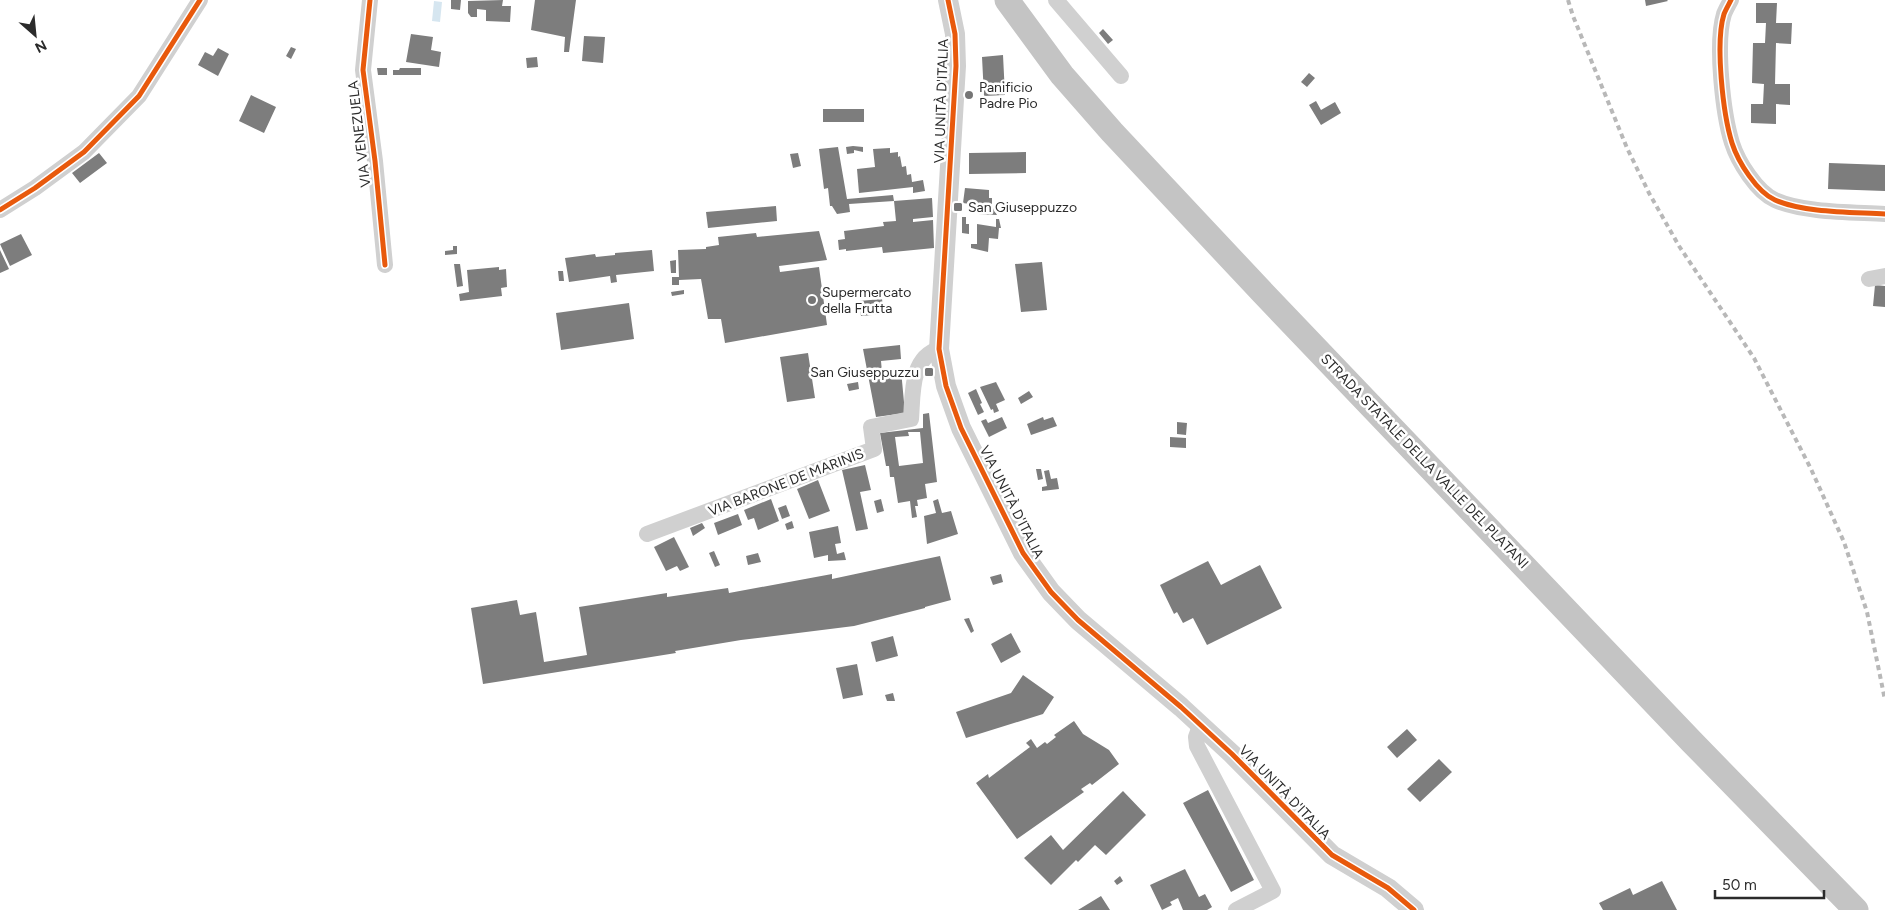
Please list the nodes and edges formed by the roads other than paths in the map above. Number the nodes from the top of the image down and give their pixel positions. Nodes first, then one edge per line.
1 (200, 0) edge
2 (370, 0) edge
3 (948, 0) edge
4 (1007, 0) edge
5 (1056, 0) edge
6 (1731, 0) edge
7 (1121, 76) dead end
8 (0, 210) edge
9 (1885, 214) edge
10 (385, 265) dead end
11 (939, 349) junction
12 (647, 534) dead end
13 (1200, 726) junction
14 (1848, 902) edge
15 (1236, 910) edge
16 (1414, 910) edge

1 - 8 street
2 - 10 street, VIA VENEZUELA
3 - 11 street, VIA UNITÀ D'ITALIA
4 - 14 main road, STRADA STATALE DELLA VALLE DEL PLATANI
5 - 7 street
6 - 9 street
11 - 12 street, VIA BARONE DE MARINIS
11 - 13 street, VIA UNITÀ D'ITALIA
13 - 15 street
13 - 16 street, VIA UNITÀ D'ITALIA

